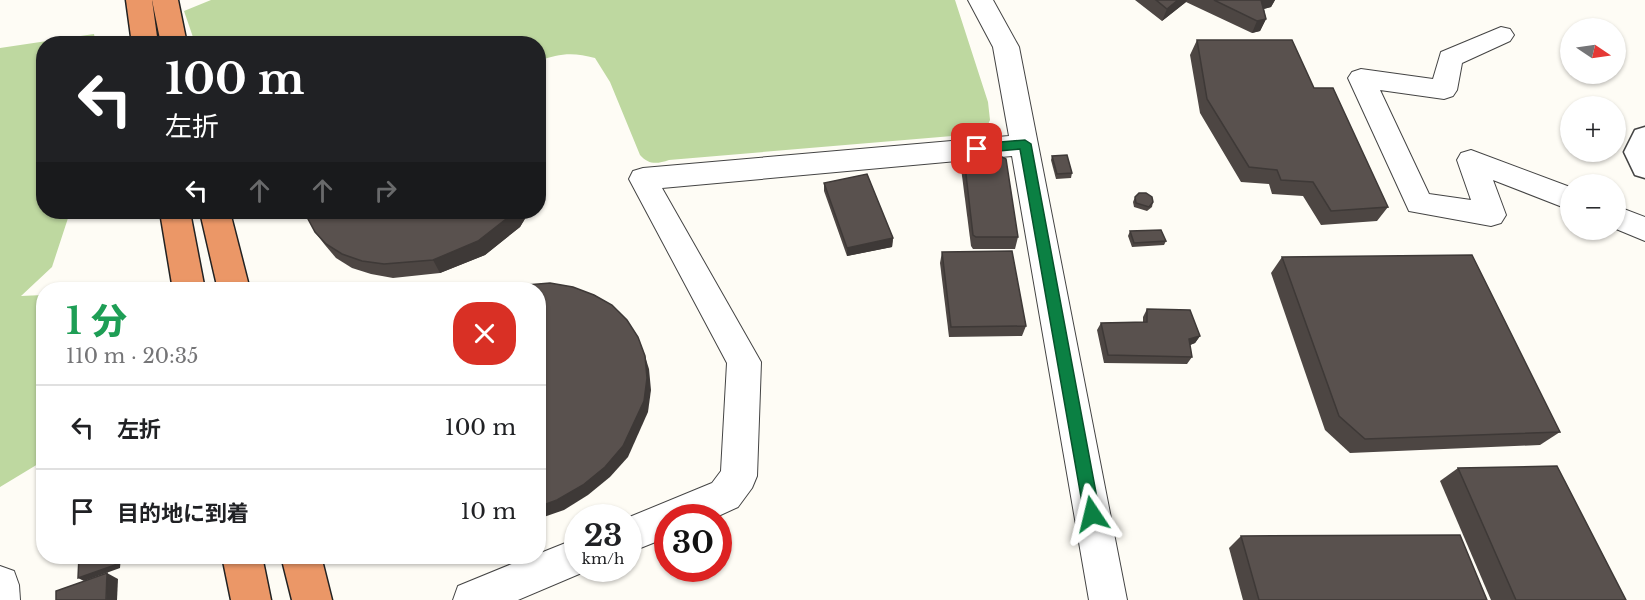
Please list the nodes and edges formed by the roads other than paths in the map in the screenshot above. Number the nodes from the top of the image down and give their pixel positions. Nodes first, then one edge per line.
1 (139, 0) edge
2 (165, 0) edge
3 (980, 0) edge
4 (1501, 35) dead end
5 (144, 36) edge
6 (172, 36) edge
7 (1645, 137) edge
8 (1025, 144) junction
9 (1645, 167) edge
10 (1560, 195) edge
11 (176, 219) edge
12 (217, 219) edge
13 (1626, 221) edge
14 (1645, 229) edge
15 (188, 282) edge
16 (232, 282) edge
17 (703, 504) edge
18 (564, 562) edge
19 (244, 564) edge
20 (303, 564) edge
21 (0, 585) edge
22 (1, 600) edge
23 (251, 600) edge
24 (312, 600) edge
25 (472, 600) edge
26 (1108, 600) edge

1 - 5 highway
2 - 6 highway
3 - 8 street
4 - 10 street
7 - 9 street
8 - 17 street
8 - 26 street
11 - 15 highway
12 - 16 highway
13 - 14 street
18 - 25 street
19 - 23 highway
20 - 24 highway
21 - 22 street

